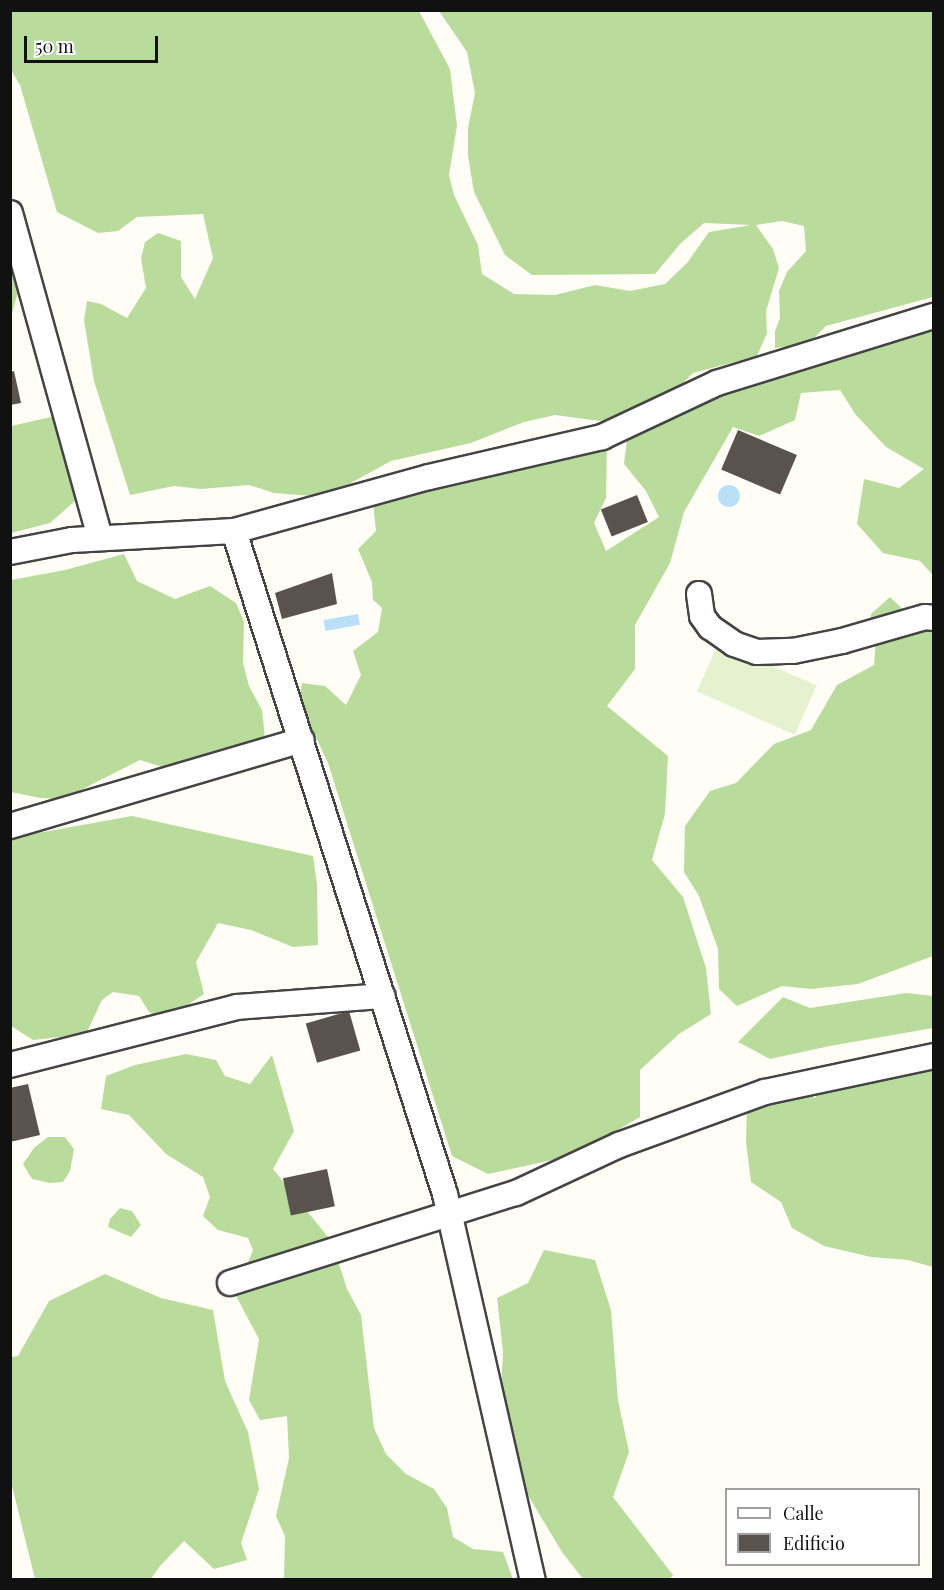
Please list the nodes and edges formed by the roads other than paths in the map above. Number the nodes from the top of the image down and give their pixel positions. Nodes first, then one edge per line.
1 (10, 213) edge
2 (933, 316) edge
3 (234, 531) junction
4 (100, 538) junction
5 (10, 552) edge
6 (699, 594) dead end
7 (933, 618) edge
8 (302, 740) junction
9 (10, 826) edge
10 (383, 996) junction
11 (933, 1056) edge
12 (10, 1065) edge
13 (450, 1214) junction
14 (230, 1283) dead end
15 (533, 1580) edge

1 - 4 street
2 - 3 street
3 - 4 street
3 - 8 street
4 - 5 street
6 - 7 street
8 - 9 street
8 - 10 street
10 - 12 street
10 - 13 street
11 - 13 street
13 - 14 street
13 - 15 street

